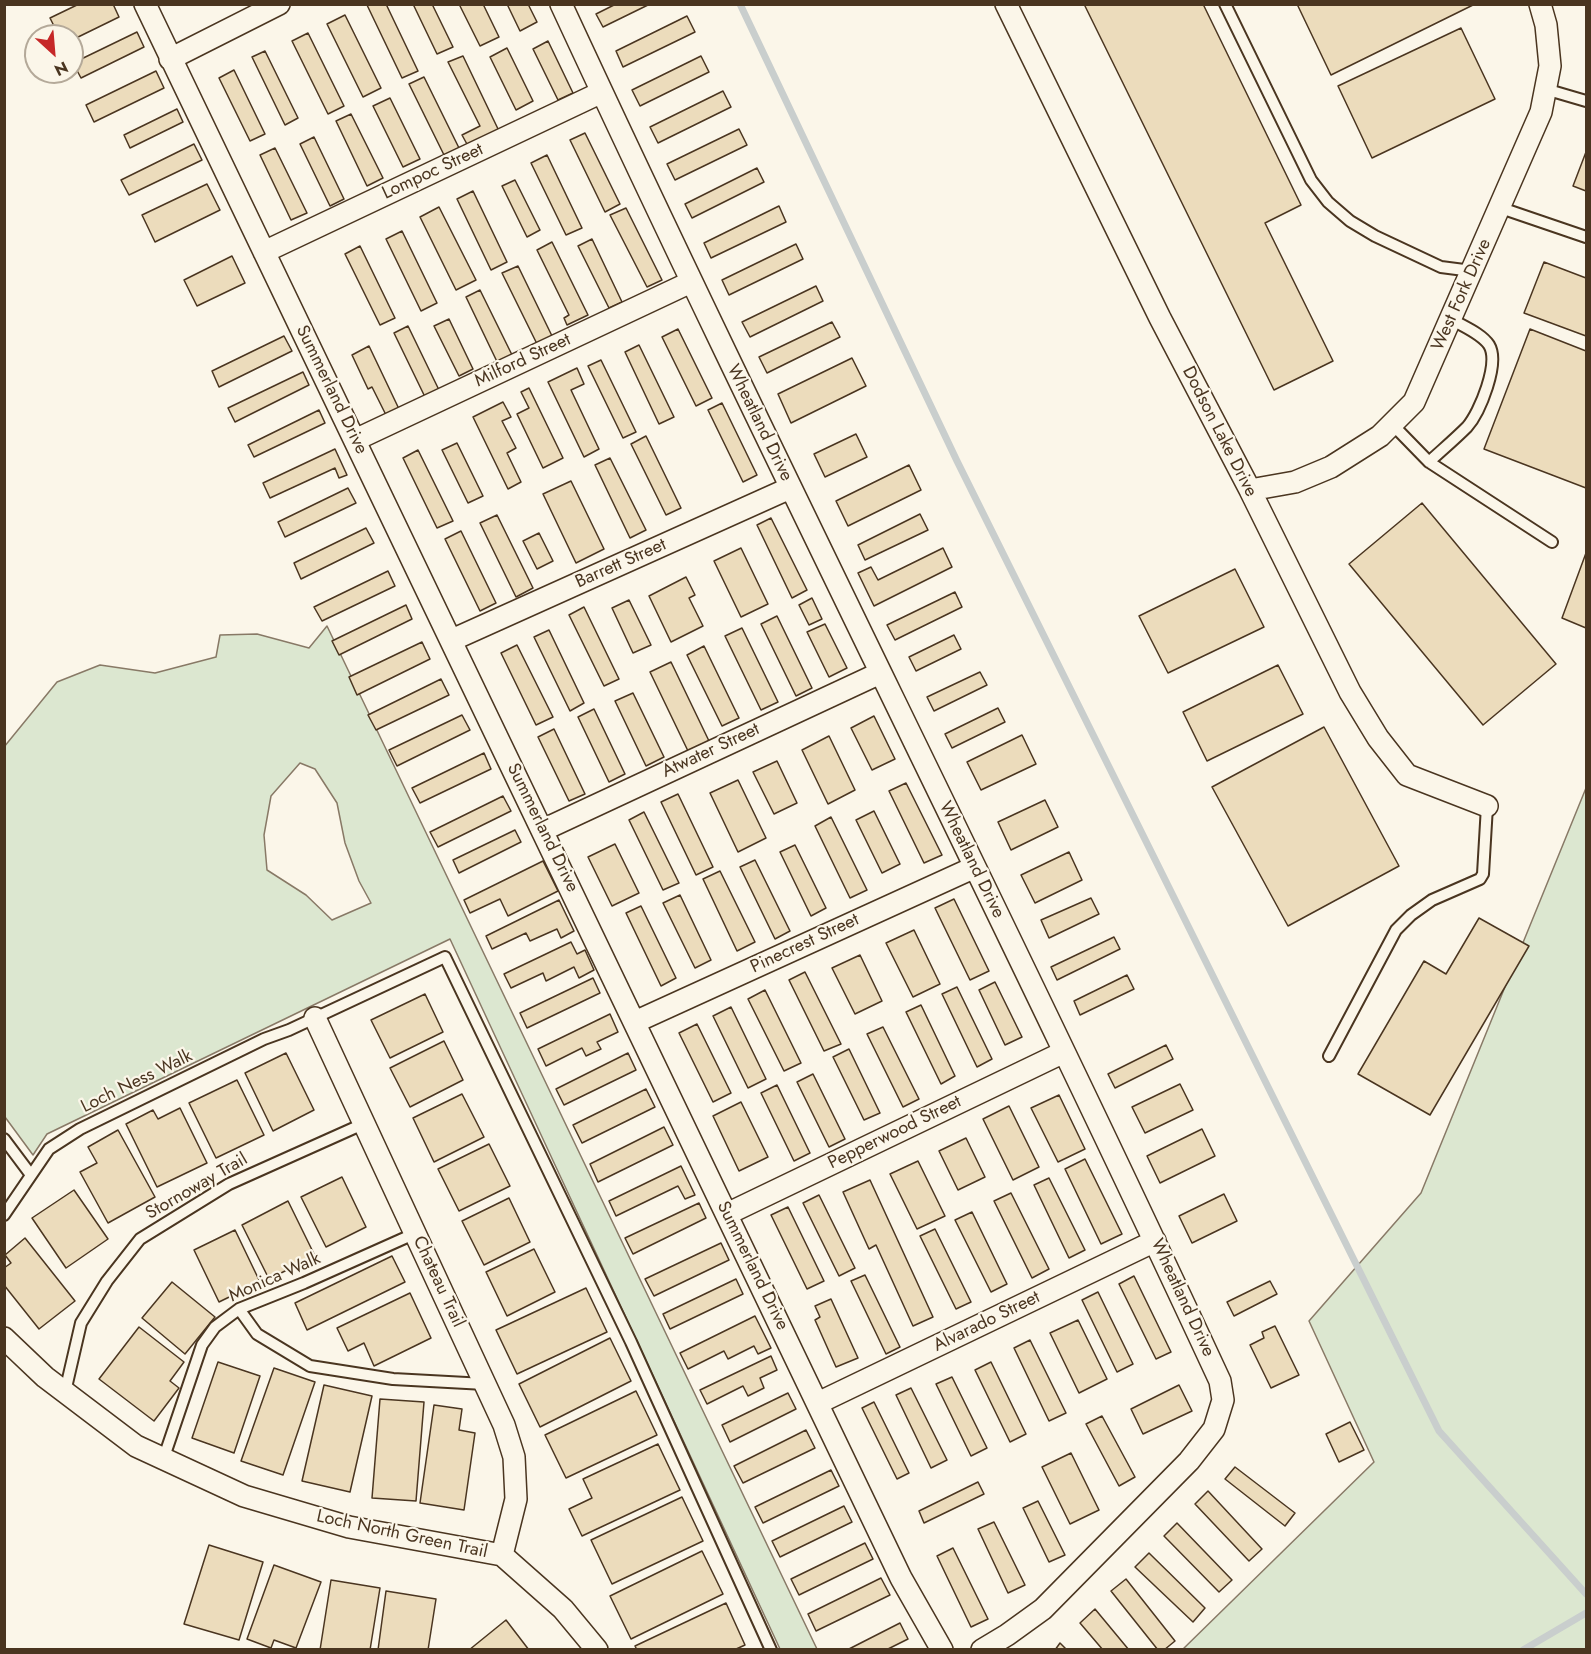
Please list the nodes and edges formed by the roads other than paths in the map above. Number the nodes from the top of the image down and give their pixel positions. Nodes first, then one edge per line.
1 (145, 4) edge
2 (279, 4) edge
3 (561, 4) edge
4 (1006, 4) edge
5 (1225, 4) edge
6 (1540, 4) edge
7 (170, 59) junction
8 (1545, 89) junction
9 (602, 92) junction
10 (1587, 101) edge
11 (1501, 208) junction
12 (1587, 237) edge
13 (264, 252) junction
14 (1472, 271) junction
15 (691, 282) junction
16 (1450, 319) junction
17 (1392, 424) junction
18 (355, 440) junction
19 (1429, 462) junction
20 (790, 488) junction
21 (1250, 490) junction
22 (1551, 543) dead end
23 (452, 640) junction
24 (880, 673) junction
25 (1487, 806) joint
26 (543, 830) junction
27 (975, 867) junction
28 (315, 1018) junction
29 (635, 1022) junction
30 (1064, 1052) junction
31 (1329, 1056) dead end
32 (363, 1124) junction
33 (4, 1139) edge
34 (32, 1175) junction
35 (727, 1214) junction
36 (4, 1215) edge
37 (416, 1233) junction
38 (1155, 1241) junction
39 (239, 1309) junction
40 (4, 1338) edge
41 (485, 1384) junction
42 (65, 1392) junction
43 (818, 1403) junction
44 (163, 1460) junction
45 (502, 1555) junction
46 (597, 1650) edge
47 (771, 1650) edge
48 (942, 1650) edge
49 (982, 1650) edge

1 - 7 street, Summerland Drive
2 - 7 street
3 - 9 street, Wheatland Drive
4 - 21 street, Dodson Lake Drive
5 - 14 lane
6 - 8 street, West Fork Drive
7 - 13 street, Summerland Drive
8 - 10 lane
8 - 11 street, West Fork Drive
9 - 13 street, Lompoc Street
9 - 15 street, Wheatland Drive
11 - 12 lane
11 - 14 street, West Fork Drive
13 - 18 street, Summerland Drive
14 - 16 street, West Fork Drive
15 - 18 street, Milford Street
15 - 20 street, Wheatland Drive
16 - 17 street, West Fork Drive
16 - 19 lane
17 - 19 lane
17 - 21 street, West Fork Drive
18 - 23 street, Summerland Drive
19 - 22 lane
20 - 23 street, Barrett Street
20 - 24 street, Wheatland Drive
21 - 25 street, Dodson Lake Drive
23 - 26 street, Summerland Drive
24 - 26 street, Atwater Street
24 - 27 street, Wheatland Drive
25 - 31 lane
26 - 29 street, Summerland Drive
27 - 29 street, Pinecrest Street
27 - 30 street, Wheatland Drive
28 - 32 street, Chateau Trail
28 - 34 lane, Loch Ness Walk
28 - 47 lane, Loch Ness Walk
29 - 35 street, Summerland Drive
30 - 35 street, Pepperwood Street
30 - 38 street, Wheatland Drive
32 - 37 street, Chateau Trail
32 - 42 lane, Stornoway Trail
33 - 34 lane
34 - 36 lane, Loch Ness Walk
35 - 43 street, Summerland Drive
37 - 39 lane, Monica Walk
37 - 41 street, Chateau Trail
38 - 43 street, Alvarado Street
38 - 49 street, Wheatland Drive
39 - 41 lane
39 - 44 lane, Monica Walk
40 - 42 street, Loch North Green Trail
41 - 45 street, Chateau Trail
42 - 44 street, Loch North Green Trail
43 - 48 street, Summerland Drive
44 - 45 street, Loch North Green Trail
45 - 46 street, Loch North Green Trail

